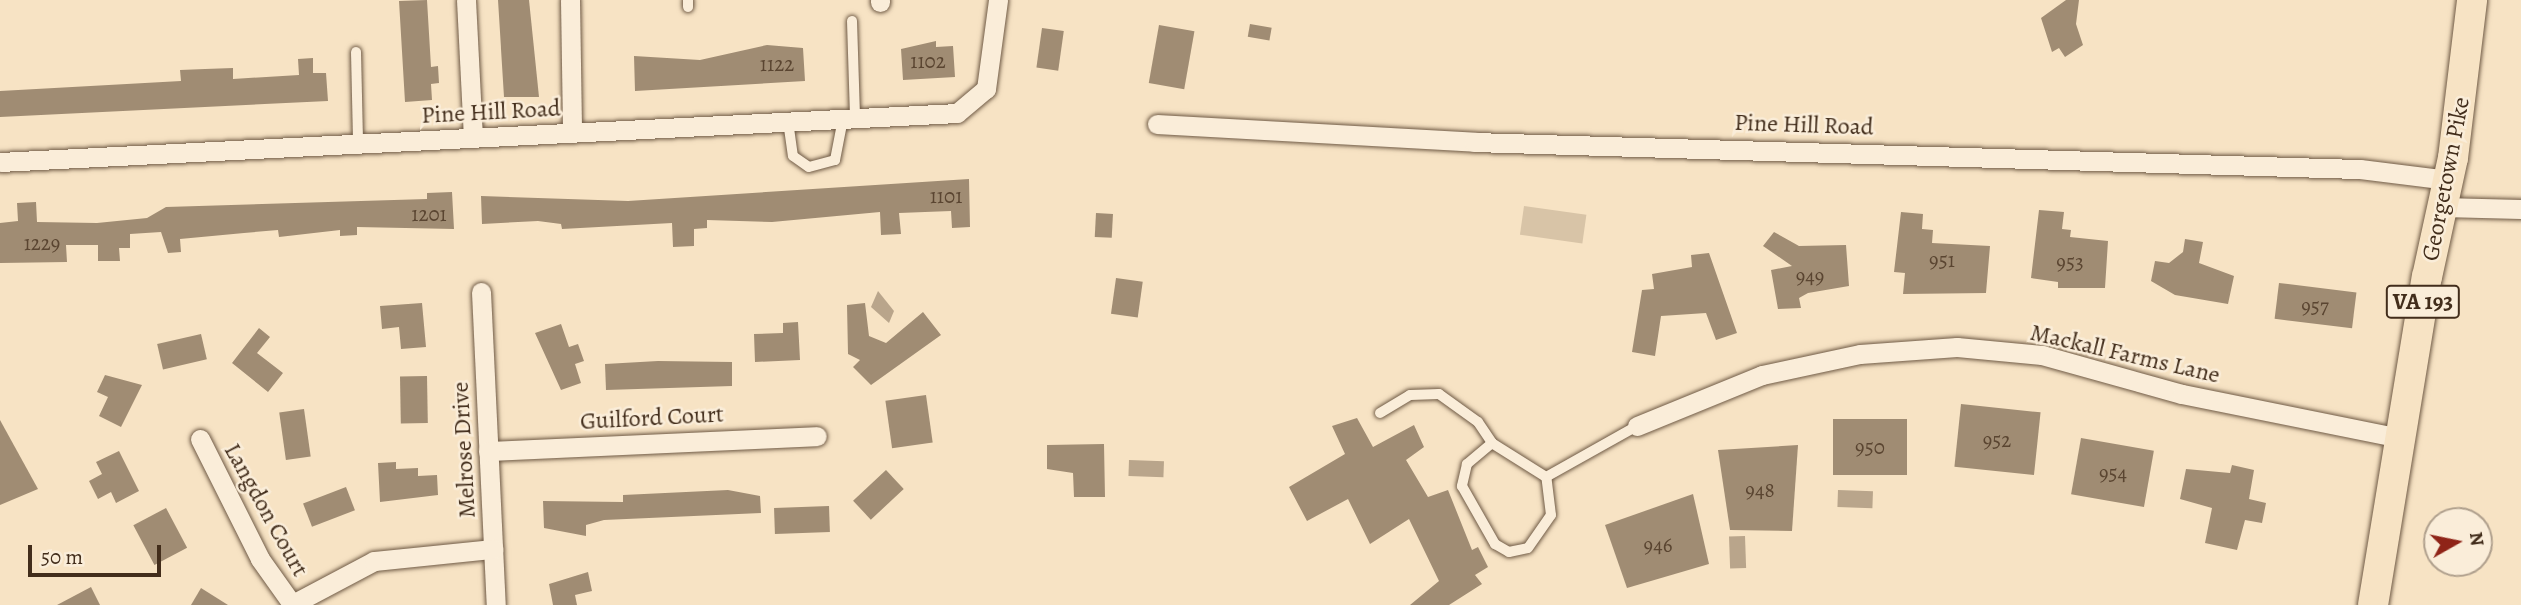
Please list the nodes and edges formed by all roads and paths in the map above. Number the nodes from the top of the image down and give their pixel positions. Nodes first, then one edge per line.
1 (466, 0) edge
2 (570, 0) edge
3 (998, 0) edge
4 (2472, 0) edge
5 (852, 21) dead end
6 (356, 52) dead end
7 (849, 118) junction
8 (788, 121) junction
9 (1157, 124) dead end
10 (572, 133) junction
11 (473, 137) junction
12 (358, 143) junction
13 (0, 162) edge
14 (2445, 194) junction
15 (2521, 209) edge
16 (481, 292) dead end
17 (1380, 413) dead end
18 (1637, 426) joint
19 (817, 436) dead end
20 (2400, 438) junction
21 (200, 439) dead end
22 (1492, 443) junction
23 (488, 450) junction
24 (1546, 477) junction
25 (493, 550) junction
26 (292, 605) edge
27 (496, 605) edge
28 (2373, 605) edge

1 - 11 street
2 - 10 street
3 - 7 street, Pine Hill Road
4 - 14 main road, Georgetown Pike / VA 193
5 - 7 lane
6 - 12 lane
7 - 8 street, Pine Hill Road
7 - 8 lane
8 - 10 street, Pine Hill Road
9 - 14 street, Pine Hill Road
10 - 11 street, Pine Hill Road
11 - 12 street, Pine Hill Road
12 - 13 street, Pine Hill Road
14 - 15 street, Pine Hill Road
14 - 20 main road, Georgetown Pike / VA 193
16 - 23 street, Melrose Drive
17 - 22 lane
18 - 20 street, Mackall Farms Lane
18 - 24 lane
19 - 23 street, Guilford Court
20 - 28 main road, Georgetown Pike / VA 193
21 - 26 street, Langdon Court
22 - 24 lane
22 - 24 lane
23 - 25 street, Melrose Drive
25 - 26 street
25 - 27 street, Melrose Drive

